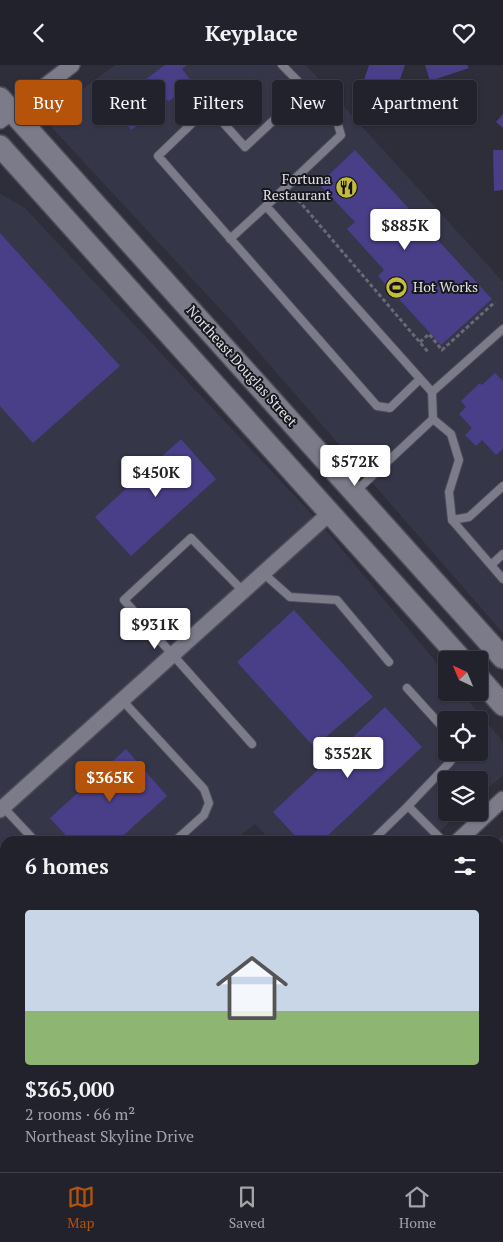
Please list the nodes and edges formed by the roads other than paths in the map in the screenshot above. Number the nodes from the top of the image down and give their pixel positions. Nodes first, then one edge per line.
1 (72, 65) edge
2 (282, 65) edge
3 (296, 80) edge
4 (4, 110) edge
5 (272, 122) edge
6 (338, 125) edge
7 (0, 145) edge
8 (266, 206) junction
9 (230, 239) junction
10 (503, 329) edge
11 (420, 379) junction
12 (432, 392) junction
13 (433, 419) junction
14 (503, 486) edge
15 (355, 492) junction
16 (330, 513) junction
17 (377, 517) junction
18 (452, 520) junction
19 (503, 554) edge
20 (491, 565) junction
21 (263, 573) junction
22 (503, 579) edge
23 (243, 591) junction
24 (454, 651) edge
25 (173, 654) junction
26 (503, 658) edge
27 (389, 662) dead end
28 (407, 688) dead end
29 (488, 688) edge
30 (122, 700) junction
31 (503, 705) edge
32 (438, 722) edge
33 (252, 744) dead end
34 (451, 761) edge
35 (503, 799) edge
36 (408, 806) junction
37 (2, 809) edge
38 (30, 836) edge
39 (181, 836) edge
40 (377, 836) edge
41 (438, 836) edge
42 (463, 836) edge

1 - 4 street
2 - 3 lane
4 - 15 main road, Northeast Douglas Street
5 - 9 lane
6 - 8 lane
7 - 16 main road
8 - 9 lane
8 - 11 lane
9 - 11 lane
10 - 12 lane
11 - 12 lane
12 - 13 lane
13 - 15 lane
13 - 18 lane
14 - 18 lane
15 - 17 main road, Northeast Douglas Street
16 - 17 main road
16 - 21 street
16 - 24 main road
17 - 26 main road, Northeast Douglas Street
18 - 20 lane
19 - 20 lane
20 - 22 lane
21 - 23 street
21 - 27 lane
23 - 25 street
23 - 25 lane
25 - 30 street
25 - 33 lane
28 - 32 lane
29 - 31 main road
30 - 37 street
30 - 39 lane
34 - 36 lane
35 - 42 street
36 - 40 lane
36 - 41 lane
37 - 38 lane

